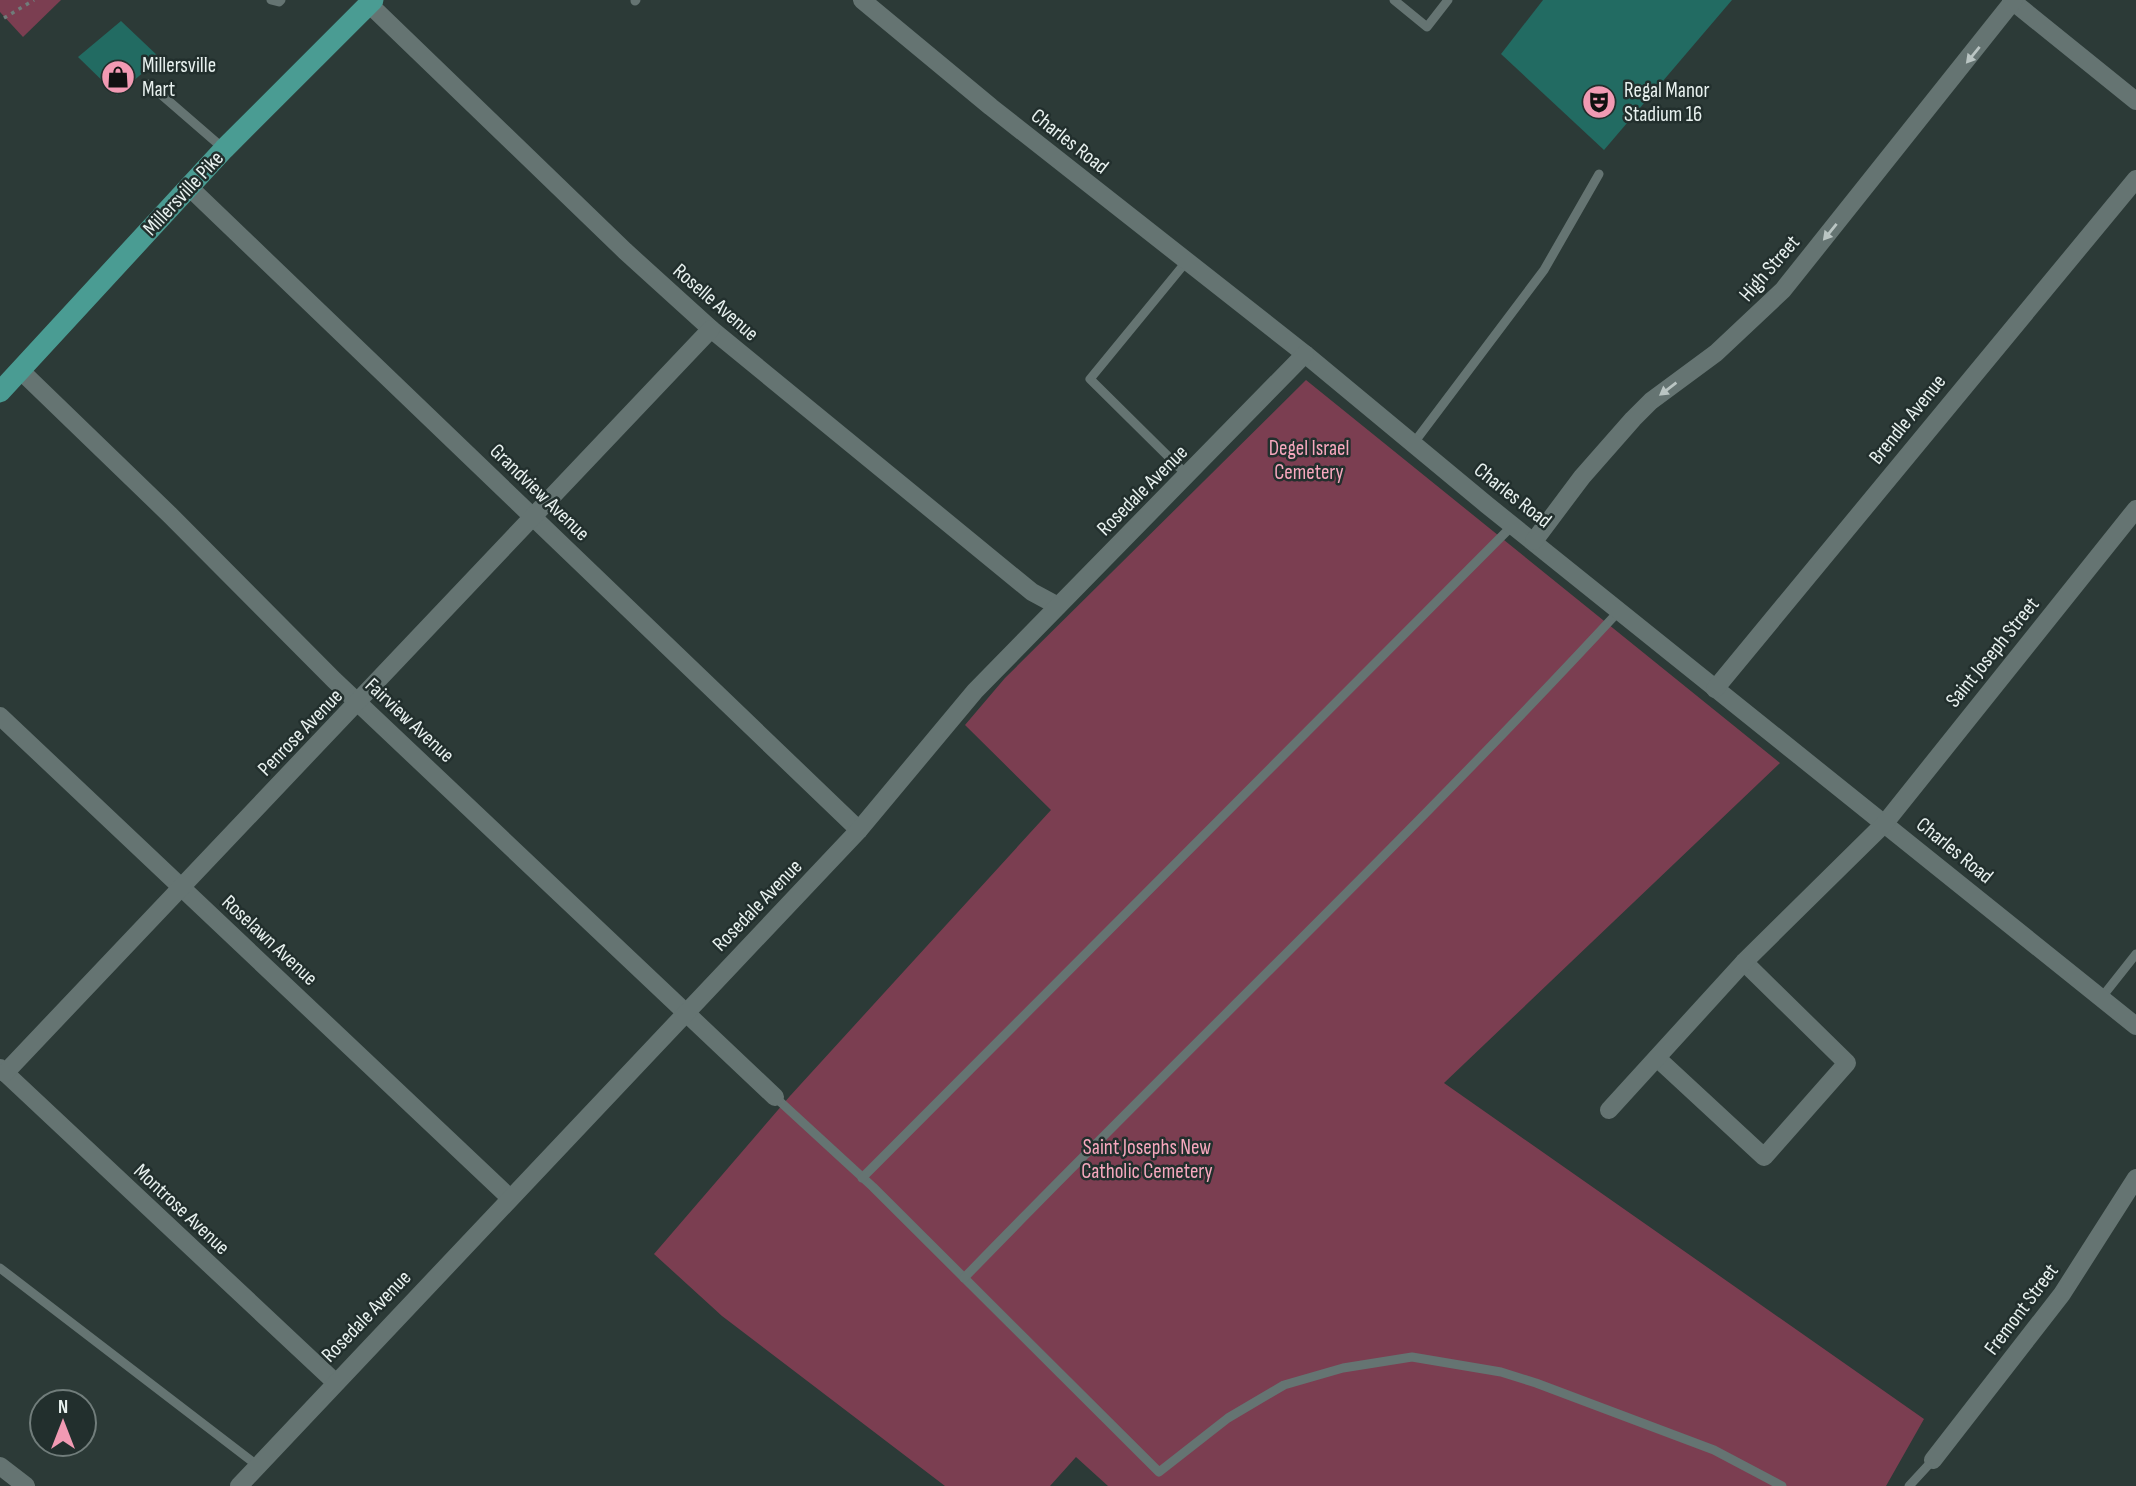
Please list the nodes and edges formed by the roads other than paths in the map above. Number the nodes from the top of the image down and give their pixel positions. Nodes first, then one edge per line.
1 (862, 0) edge
2 (1394, 0) edge
3 (1448, 0) edge
4 (2013, 0) edge
5 (371, 2) edge
6 (149, 84) dead end
7 (2136, 101) edge
8 (224, 149) junction
9 (1599, 174) dead end
10 (2136, 178) edge
11 (188, 186) junction
12 (1186, 262) junction
13 (711, 329) junction
14 (1305, 354) junction
15 (20, 370) junction
16 (0, 392) edge
17 (1413, 444) junction
18 (1188, 476) junction
19 (2136, 509) edge
20 (534, 518) junction
21 (1513, 525) junction
22 (1534, 541) junction
23 (1058, 606) junction
24 (1619, 611) junction
25 (1715, 689) junction
26 (359, 702) junction
27 (0, 716) edge
28 (1885, 823) junction
29 (859, 830) junction
30 (182, 888) junction
31 (2136, 954) edge
32 (1744, 962) junction
33 (2102, 997) junction
34 (686, 1012) junction
35 (2136, 1026) edge
36 (1657, 1058) junction
37 (3, 1070) edge
38 (775, 1097) joint
39 (1609, 1110) dead end
40 (862, 1178) junction
41 (2136, 1178) edge
42 (509, 1197) junction
43 (0, 1268) edge
44 (964, 1278) junction
45 (335, 1382) junction
46 (1933, 1461) joint
47 (0, 1466) edge
48 (258, 1466) junction
49 (26, 1486) edge
50 (239, 1486) edge
51 (1782, 1486) edge
52 (1909, 1486) edge

1 - 12 street, Charles Road
2 - 3 lane
4 - 7 street
4 -> 22 street, High Street
5 - 8 main road, Millersville Pike
5 - 13 street, Roselle Avenue
6 - 8 lane
8 - 11 main road, Millersville Pike
9 - 17 lane
10 - 25 street, Brendle Avenue
11 - 15 main road, Millersville Pike
11 - 20 street, Grandview Avenue
12 - 14 street, Charles Road
12 - 18 lane
13 - 20 street, Penrose Avenue
13 - 23 street, Roselle Avenue
14 - 17 street, Charles Road
14 - 18 street, Rosedale Avenue
15 - 16 main road, Millersville Pike
15 - 26 street, Fairview Avenue
17 - 21 street, Charles Road
18 - 23 street, Rosedale Avenue
19 - 28 street, Saint Joseph Street
20 - 26 street, Penrose Avenue
20 - 29 street, Grandview Avenue
21 - 22 street, Charles Road
21 - 40 lane
22 - 24 street, Charles Road
23 - 29 street, Rosedale Avenue
24 - 25 street, Charles Road
24 - 44 lane
25 - 28 street, Charles Road
26 - 30 street, Penrose Avenue
26 - 34 street, Fairview Avenue
27 - 30 street, Roselawn Avenue
28 - 32 street, Saint Joseph Street
28 - 33 street, Charles Road
29 - 34 street, Rosedale Avenue
30 - 37 street, Penrose Avenue
30 - 42 street, Roselawn Avenue
31 - 33 lane
32 - 36 street, Saint Joseph Street
32 - 36 street
33 - 35 street, Charles Road
34 - 38 street, Fairview Avenue
34 - 42 street, Rosedale Avenue
36 - 39 street, Saint Joseph Street
37 - 45 street, Montrose Avenue
38 - 40 lane
40 - 44 lane
41 - 46 street, Fremont Street
42 - 45 street, Rosedale Avenue
43 - 48 lane
44 - 51 lane
45 - 48 street, Rosedale Avenue
46 - 52 lane
47 - 49 street
48 - 50 street, Rosedale Avenue

